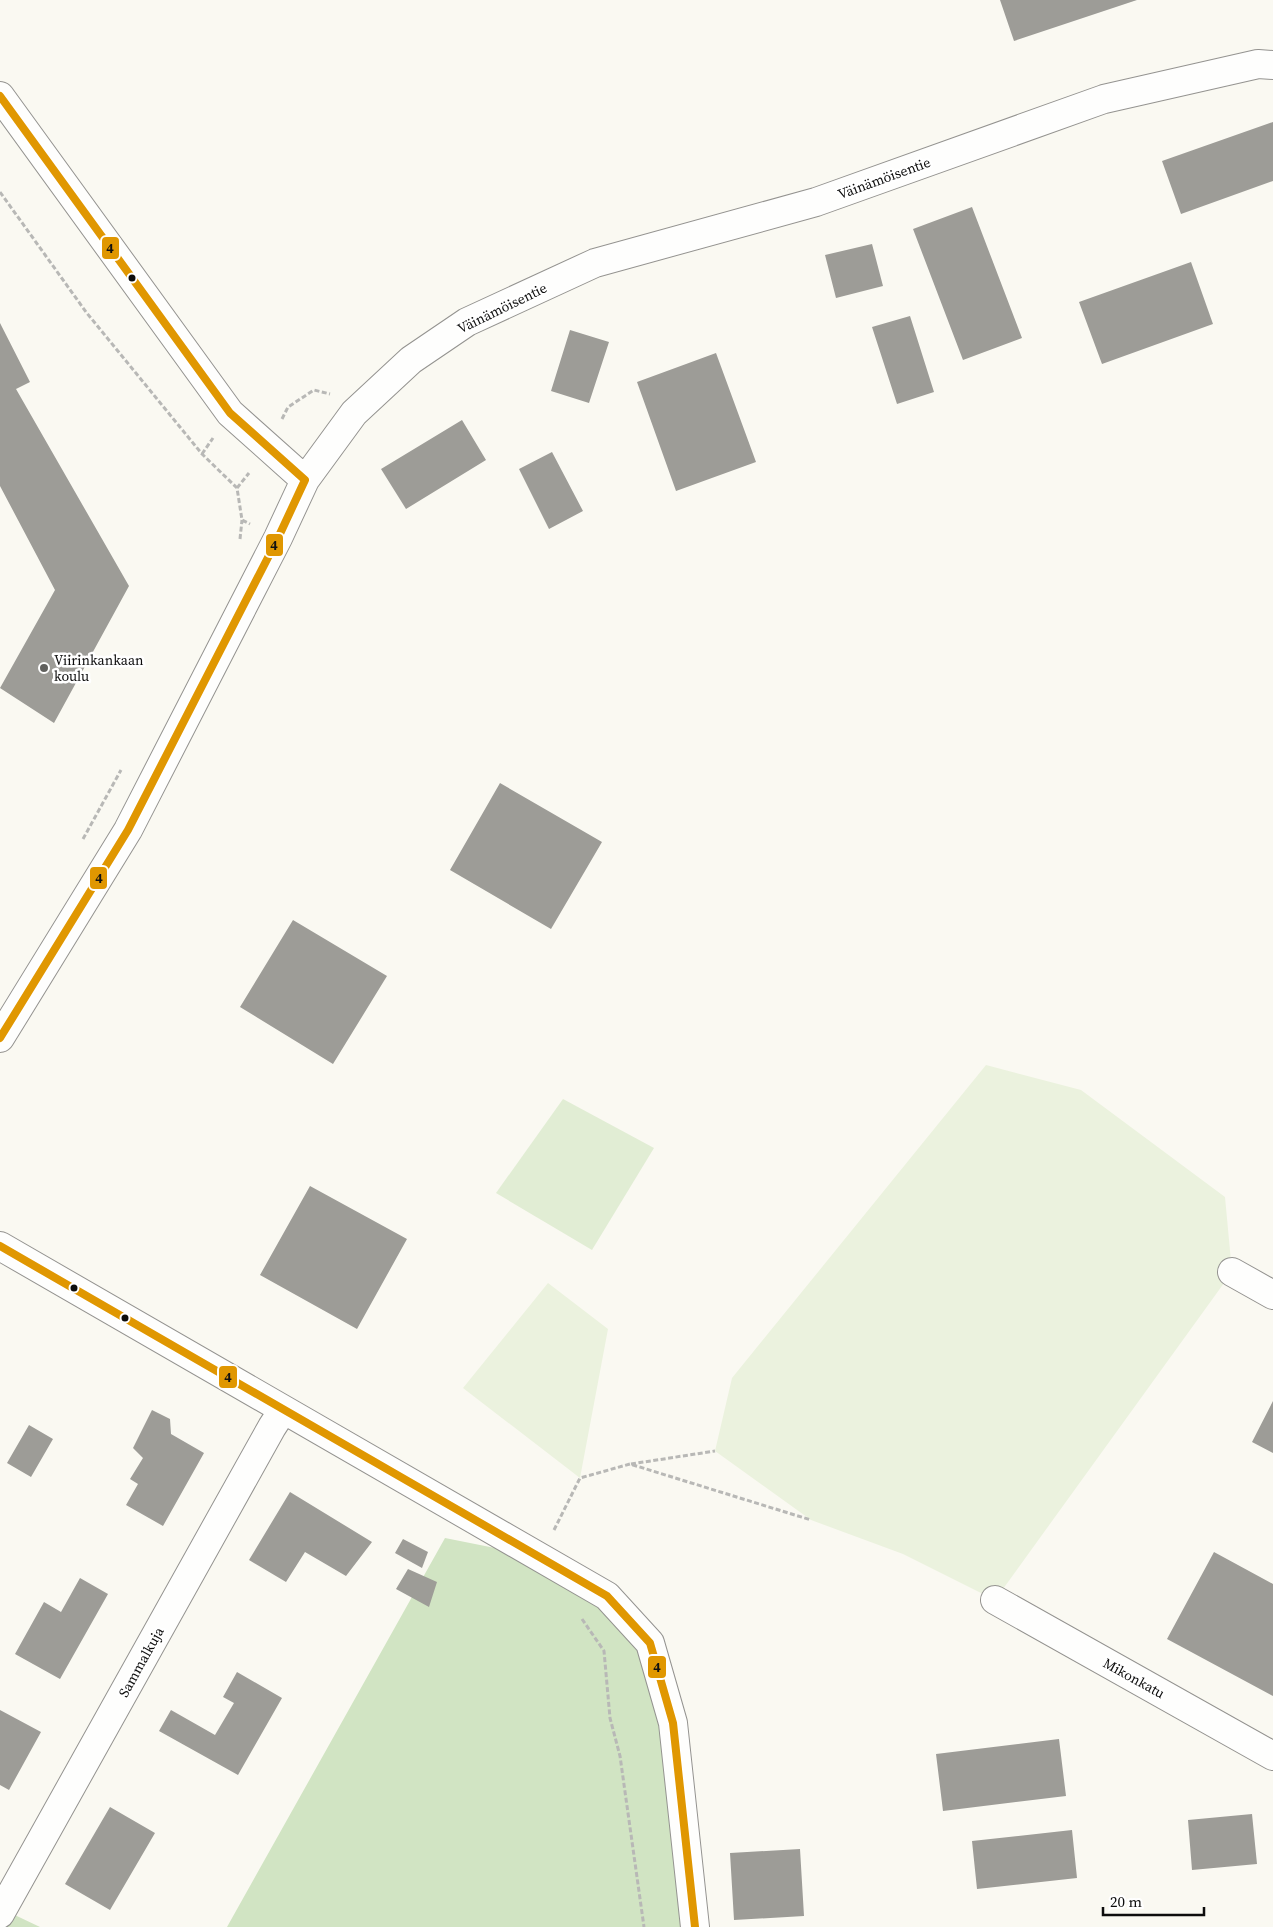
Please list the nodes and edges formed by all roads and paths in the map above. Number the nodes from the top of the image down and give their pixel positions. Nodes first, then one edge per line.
1 (1273, 65) edge
2 (0, 96) edge
3 (0, 192) edge
4 (305, 480) junction
5 (278, 538) junction
6 (0, 1038) edge
7 (0, 1246) edge
8 (1232, 1272) dead end
9 (1273, 1296) edge
10 (283, 1410) junction
11 (715, 1451) dead end
12 (630, 1464) junction
13 (811, 1520) dead end
14 (540, 1558) junction
15 (995, 1600) dead end
16 (581, 1618) dead end
17 (1273, 1756) edge
18 (0, 1914) edge
19 (644, 1927) edge
20 (695, 1927) edge

1 - 4 street, Väinämöisentie
2 - 4 street
3 - 5 path
4 - 5 street, Väinämöisentie
5 - 6 street, Väinämöisentie
7 - 10 street
8 - 9 street
10 - 14 street
10 - 18 street, Sammalkuja
11 - 12 path
12 - 13 path
12 - 14 path
14 - 20 street
15 - 17 street, Mikonkatu
16 - 19 path

